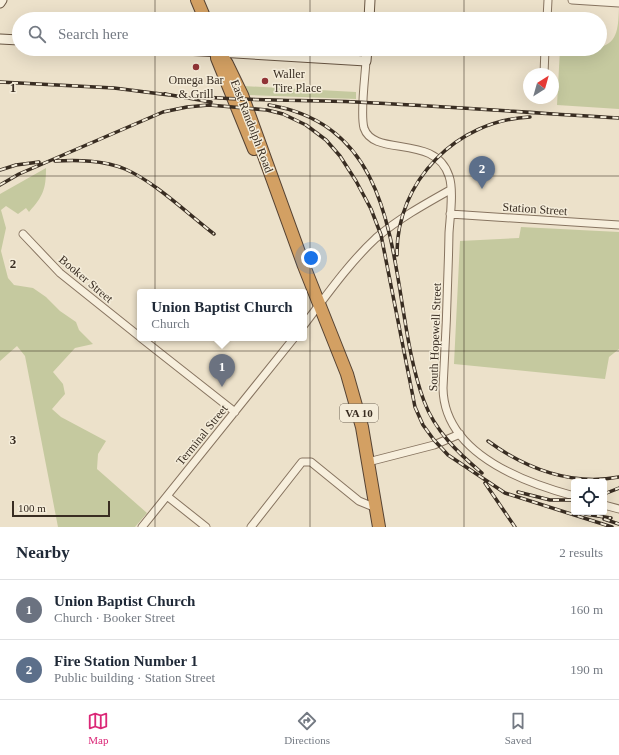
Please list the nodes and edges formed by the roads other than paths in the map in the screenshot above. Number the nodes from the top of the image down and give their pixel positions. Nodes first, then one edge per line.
1 (2, 0) edge
2 (198, 0) edge
3 (370, 0) edge
4 (548, 0) edge
5 (572, 0) edge
6 (0, 3) edge
7 (619, 3) edge
8 (202, 12) edge
9 (369, 12) edge
10 (547, 12) edge
11 (0, 39) edge
12 (12, 40) edge
13 (221, 56) edge
14 (298, 56) edge
15 (366, 56) edge
16 (545, 56) edge
17 (366, 61) junction
18 (544, 68) edge
19 (450, 190) junction
20 (450, 214) junction
21 (619, 225) edge
22 (23, 234) dead end
23 (319, 305) junction
24 (307, 321) edge
25 (137, 334) edge
26 (146, 341) edge
27 (292, 341) edge
28 (235, 412) junction
29 (460, 434) junction
30 (368, 462) junction
31 (571, 495) edge
32 (167, 496) junction
33 (607, 506) edge
34 (376, 508) junction
35 (619, 509) edge
36 (142, 527) edge
37 (206, 527) edge
38 (251, 527) edge
39 (379, 527) edge

1 - 6 street
2 - 8 highway
3 - 9 street
4 - 10 street
5 - 7 street
11 - 12 street
13 - 23 highway, East Randolph Road / VA 10
14 - 17 street
15 - 17 street
16 - 18 street
17 - 19 street, South Hopewell Street
19 - 20 street, South Hopewell Street
19 - 23 street
20 - 21 street, Station Street
20 - 29 street, South Hopewell Street
22 - 25 street, Booker Street
23 - 24 street
23 - 30 highway, East Randolph Road / VA 10
26 - 28 street, Booker Street
27 - 28 street, Terminal Street
28 - 32 street, Terminal Street
29 - 30 street
29 - 31 street, South Hopewell Street
30 - 34 highway, East Randolph Road / VA 10
32 - 36 street, Terminal Street
32 - 37 street
33 - 35 street
34 - 38 street
34 - 39 highway, East Randolph Road / VA 10

